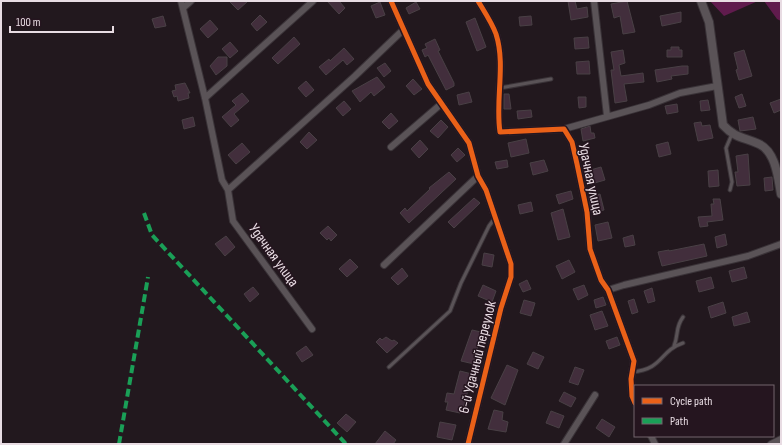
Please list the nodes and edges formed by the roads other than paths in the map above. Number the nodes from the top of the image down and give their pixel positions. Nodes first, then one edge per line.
1 (181, 1) edge
2 (191, 1) edge
3 (313, 1) edge
4 (391, 1) edge
5 (478, 1) edge
6 (594, 1) edge
7 (701, 1) edge
8 (183, 8) junction
9 (403, 30) junction
10 (551, 79) dead end
11 (717, 86) junction
12 (500, 88) junction
13 (206, 98) junction
14 (441, 104) junction
15 (607, 116) junction
16 (564, 129) junction
17 (732, 134) junction
18 (391, 147) dead end
19 (779, 172) edge
20 (478, 176) junction
21 (228, 190) junction
22 (730, 190) dead end
23 (781, 194) edge
24 (495, 218) junction
25 (781, 244) edge
26 (384, 265) dead end
27 (608, 290) junction
28 (683, 316) dead end
29 (312, 329) dead end
30 (683, 343) dead end
31 (674, 346) junction
32 (389, 368) dead end
33 (632, 372) junction
34 (595, 395) dead end
35 (634, 401) edge
36 (781, 439) edge
37 (468, 444) edge
38 (564, 444) edge
39 (771, 444) edge

1 - 8 street, Удачная улица
2 - 8 street
3 - 13 street
4 - 9 street
5 - 12 street, Удачная улица
6 - 15 street
7 - 11 street
8 - 13 street, Удачная улица
9 - 14 street
9 - 21 street
10 - 12 lane
11 - 15 street
11 - 17 street
12 - 16 street, Удачная улица
13 - 21 street, Удачная улица
14 - 18 street
14 - 20 street
15 - 16 street
16 - 27 street, Удачная улица
17 - 19 street
17 - 22 lane
19 - 23 street
20 - 24 street
20 - 26 street
21 - 29 street, Удачная улица
24 - 32 lane
24 - 37 street, 6-й Удачный переулок
25 - 27 street
27 - 33 street, Удачная улица
28 - 31 lane
30 - 31 lane
31 - 33 lane
33 - 35 street, Удачная улица
34 - 38 street
36 - 39 street

